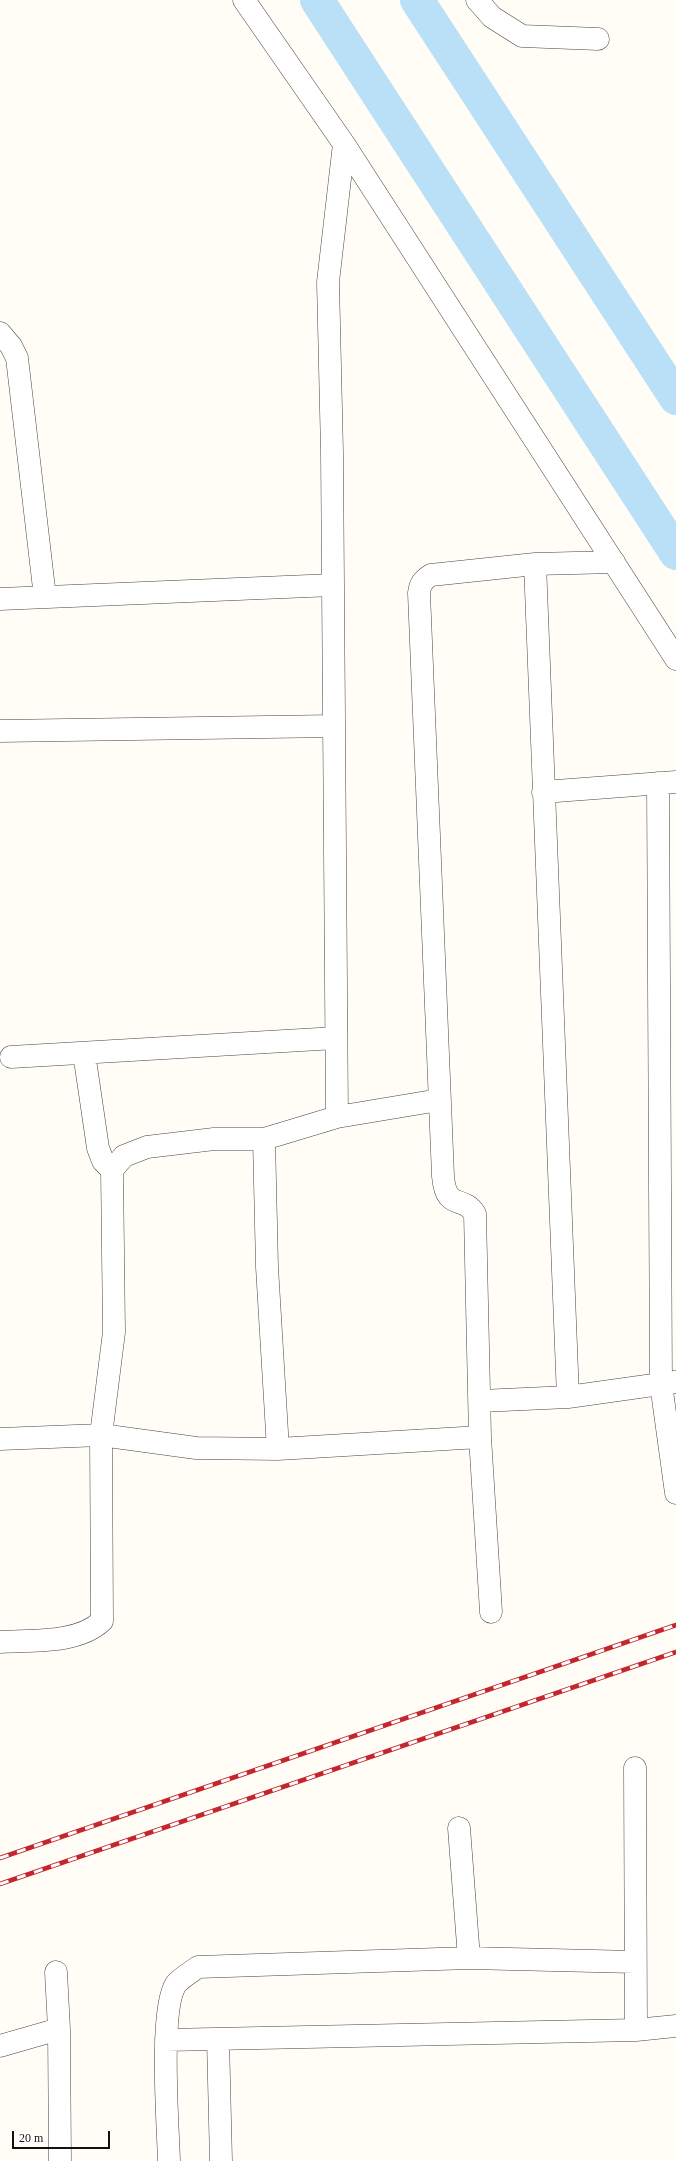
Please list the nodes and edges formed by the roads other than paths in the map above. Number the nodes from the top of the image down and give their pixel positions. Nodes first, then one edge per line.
1 (244, 0) edge
2 (477, 0) edge
3 (598, 39) dead end
4 (344, 144) junction
5 (0, 334) edge
6 (614, 562) junction
7 (535, 564) junction
8 (333, 585) junction
9 (45, 597) junction
10 (0, 599) edge
11 (676, 659) edge
12 (334, 726) junction
13 (0, 731) edge
14 (667, 782) edge
15 (543, 792) junction
16 (336, 1038) junction
17 (84, 1053) junction
18 (11, 1057) dead end
19 (439, 1100) junction
20 (337, 1117) junction
21 (264, 1139) junction
22 (112, 1170) junction
23 (669, 1383) edge
24 (568, 1397) junction
25 (481, 1401) junction
26 (101, 1435) junction
27 (480, 1437) junction
28 (0, 1439) edge
29 (278, 1449) junction
30 (676, 1494) edge
31 (491, 1612) dead end
32 (0, 1642) edge
33 (635, 1768) dead end
34 (459, 1828) dead end
35 (469, 1958) junction
36 (635, 1962) junction
37 (56, 1972) dead end
38 (676, 2026) edge
39 (59, 2029) junction
40 (636, 2030) junction
41 (218, 2039) junction
42 (166, 2040) junction
43 (0, 2046) edge
44 (60, 2161) edge
45 (169, 2161) edge
46 (221, 2161) edge

1 - 4 street
2 - 3 street
4 - 6 street
4 - 8 street
5 - 9 street
6 - 7 street
6 - 11 street
7 - 15 street
7 - 19 street
8 - 9 street
8 - 12 street
9 - 10 street
12 - 13 street
12 - 16 street
14 - 15 street
14 - 23 street
15 - 24 street
16 - 17 street
16 - 20 street
17 - 18 street
17 - 22 street
19 - 20 street
19 - 25 street
20 - 21 street
21 - 22 street
21 - 29 street
22 - 26 street
23 - 24 street
23 - 30 street
24 - 25 street
25 - 27 street
26 - 28 street
26 - 29 street
26 - 32 street
27 - 29 street
27 - 31 street
33 - 36 street
34 - 35 street
35 - 36 street
35 - 42 street
36 - 40 street
37 - 39 street
38 - 40 street
39 - 43 street
39 - 44 street
40 - 41 street
41 - 42 street
41 - 46 street
42 - 45 street

